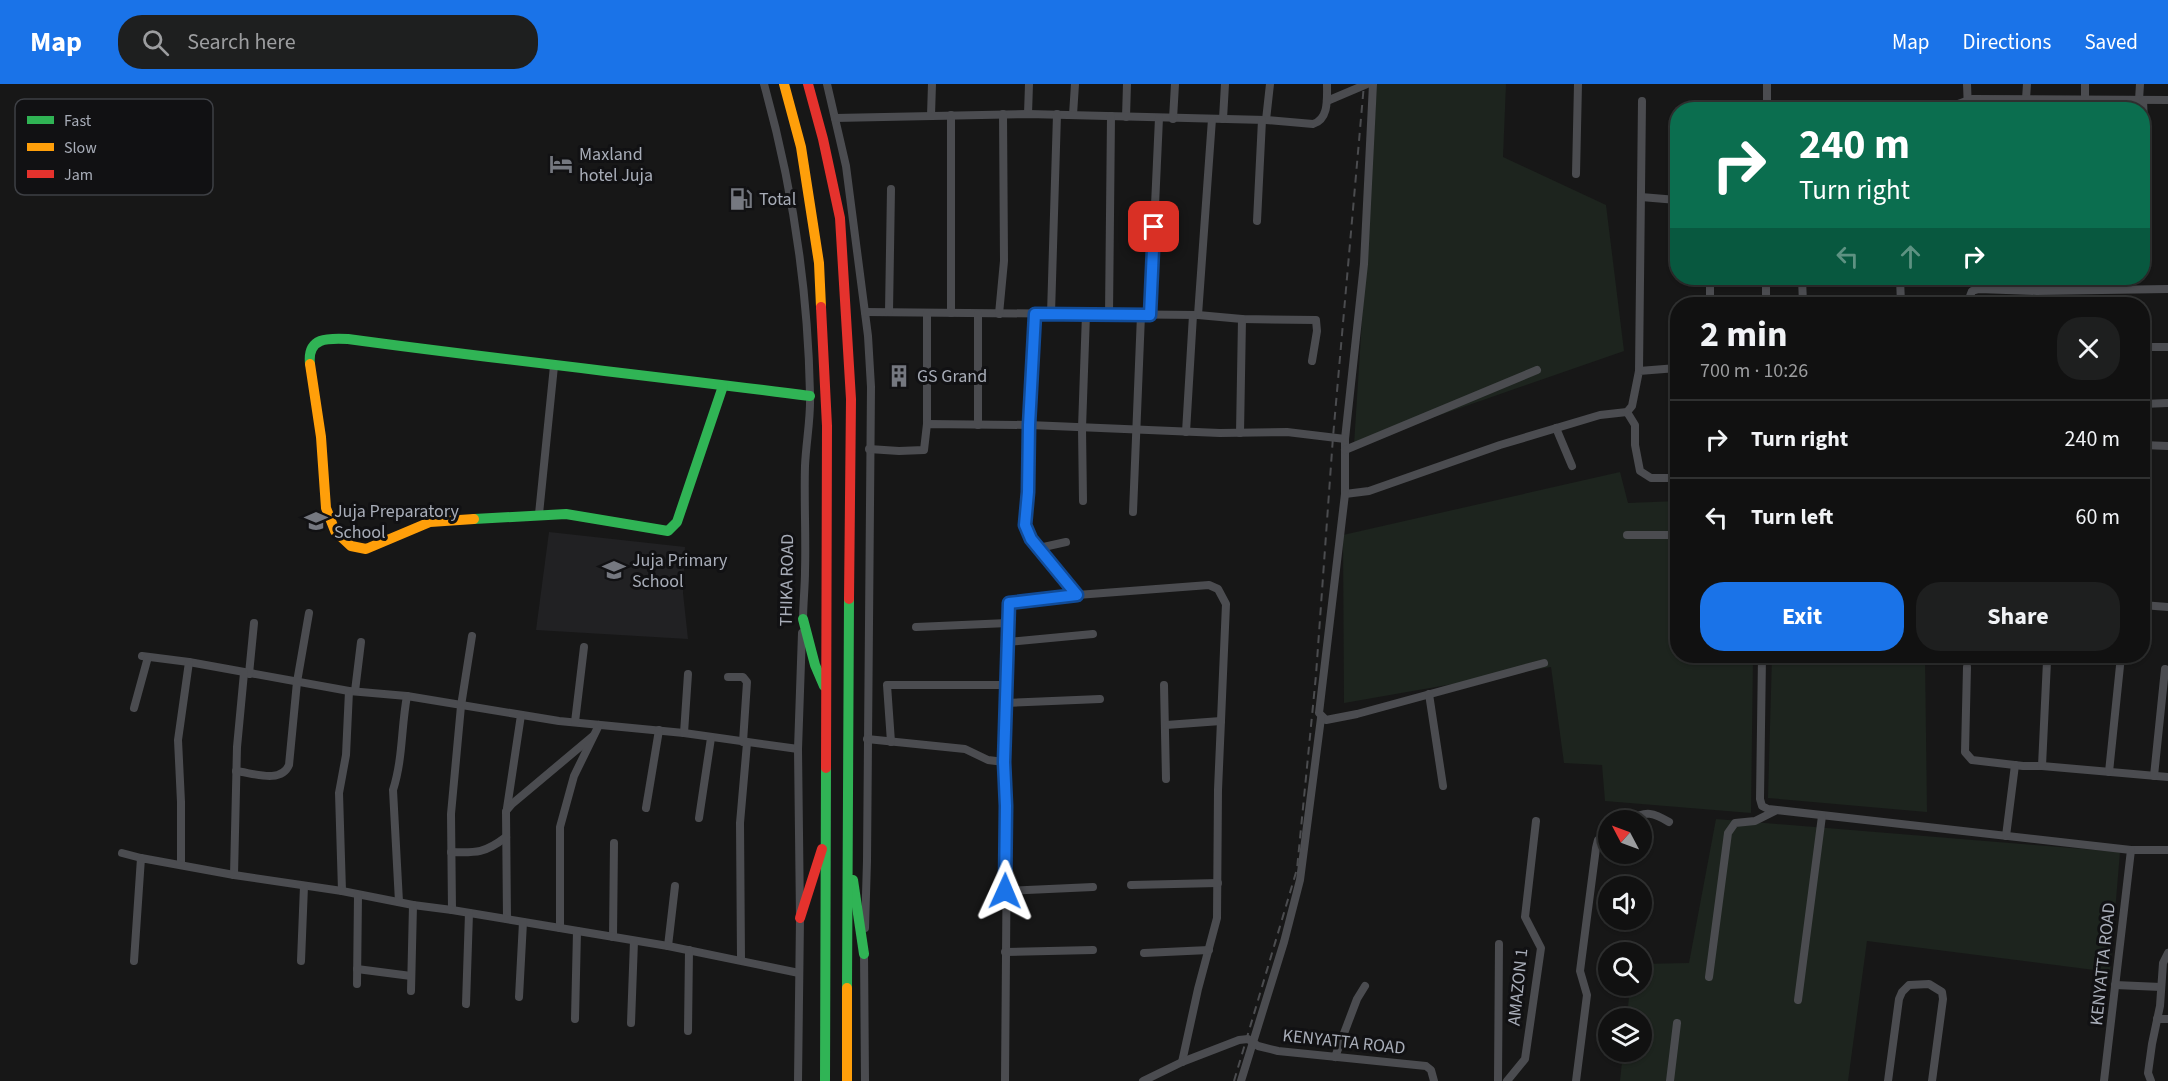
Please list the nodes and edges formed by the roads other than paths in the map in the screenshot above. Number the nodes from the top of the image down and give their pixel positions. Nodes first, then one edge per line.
1 (764, 84) edge
2 (784, 84) edge
3 (808, 84) edge
4 (827, 84) edge
5 (932, 84) edge
6 (1029, 84) edge
7 (1076, 84) edge
8 (1127, 84) edge
9 (1175, 84) edge
10 (1225, 84) edge
11 (1270, 84) edge
12 (1327, 84) edge
13 (1367, 84) edge
14 (1372, 84) edge
15 (1578, 84) edge
16 (1767, 84) edge
17 (1967, 84) edge
18 (2026, 84) edge
19 (2085, 84) edge
20 (2140, 84) edge
21 (1968, 99) junction
22 (2026, 99) junction
23 (2035, 99) joint
24 (2141, 100) junction
25 (2168, 100) edge
26 (1327, 101) junction
27 (1642, 101) dead end
28 (1767, 102) edge
29 (1961, 102) edge
30 (2060, 102) edge
31 (2085, 102) edge
32 (2119, 102) edge
33 (1003, 114) junction
34 (1028, 114) junction
35 (1057, 114) junction
36 (1073, 115) junction
37 (931, 116) junction
38 (951, 116) junction
39 (1112, 116) junction
40 (1126, 117) junction
41 (835, 118) junction
42 (1159, 118) junction
43 (1173, 118) junction
44 (1212, 119) junction
45 (1223, 119) junction
46 (1264, 120) junction
47 (1575, 174) dead end
48 (891, 189) dead end
49 (1641, 197) junction
50 (1670, 199) edge
51 (1257, 221) dead end
52 (2168, 289) edge
53 (1970, 297) edge
54 (865, 312) junction
55 (889, 312) junction
56 (927, 313) junction
57 (951, 313) junction
58 (978, 314) junction
59 (999, 314) junction
60 (1035, 314) junction
61 (1051, 314) junction
62 (1086, 314) junction
63 (1109, 315) junction
64 (1141, 315) junction
65 (1150, 315) junction
66 (1196, 315) junction
67 (1242, 319) junction
68 (2150, 347) edge
69 (2168, 347) edge
70 (1312, 361) dead end
71 (554, 366) junction
72 (1670, 369) edge
73 (1537, 370) dead end
74 (1639, 371) junction
75 (723, 386) junction
76 (810, 396) junction
77 (2168, 403) edge
78 (2150, 404) edge
79 (1627, 412) junction
80 (927, 424) junction
81 (978, 425) junction
82 (1029, 425) junction
83 (1082, 428) junction
84 (1556, 428) junction
85 (1136, 430) junction
86 (1186, 432) junction
87 (1240, 433) junction
88 (1345, 439) junction
89 (2150, 445) edge
90 (2168, 446) edge
91 (869, 449) junction
92 (1345, 450) junction
93 (1572, 466) dead end
94 (1670, 478) edge
95 (1345, 494) junction
96 (1083, 501) dead end
97 (1133, 512) dead end
98 (539, 514) junction
99 (1627, 535) dead end
100 (1670, 536) edge
101 (1066, 542) dead end
102 (1039, 548) junction
103 (1077, 595) junction
104 (2150, 606) edge
105 (2168, 607) edge
106 (309, 613) dead end
107 (803, 619) junction
108 (254, 623) dead end
109 (1008, 623) junction
110 (916, 627) dead end
111 (1093, 634) dead end
112 (472, 636) dead end
113 (361, 642) dead end
114 (1008, 642) junction
115 (584, 647) dead end
116 (189, 662) junction
117 (1544, 663) dead end
118 (1762, 663) edge
119 (2046, 663) edge
120 (2120, 663) edge
121 (1967, 667) dead end
122 (2165, 669) dead end
123 (246, 674) junction
124 (688, 675) dead end
125 (728, 677) dead end
126 (297, 682) junction
127 (1006, 685) junction
128 (1164, 686) dead end
129 (352, 691) junction
130 (827, 693) junction
131 (1429, 694) junction
132 (407, 696) junction
133 (1100, 699) dead end
134 (1005, 703) junction
135 (461, 706) junction
136 (135, 708) dead end
137 (521, 715) junction
138 (1321, 718) junction
139 (1221, 721) junction
140 (575, 722) junction
141 (599, 725) junction
142 (1166, 725) junction
143 (659, 730) junction
144 (684, 733) junction
145 (592, 736) junction
146 (711, 738) junction
147 (867, 739) junction
148 (891, 742) junction
149 (745, 743) junction
150 (798, 749) junction
151 (1004, 762) junction
152 (2015, 765) junction
153 (2042, 765) junction
154 (236, 771) junction
155 (2109, 772) junction
156 (2154, 776) junction
157 (2168, 777) edge
158 (1166, 779) dead end
159 (1443, 786) dead end
160 (646, 808) dead end
161 (507, 811) junction
162 (1775, 811) junction
163 (1652, 815) edge
164 (1822, 816) junction
165 (699, 818) dead end
166 (1536, 821) dead end
167 (1669, 822) dead end
168 (827, 836) junction
169 (2006, 836) junction
170 (506, 837) junction
171 (1598, 840) edge
172 (847, 842) junction
173 (614, 843) dead end
174 (2131, 850) junction
175 (2168, 850) edge
176 (451, 852) junction
177 (122, 853) dead end
178 (141, 858) junction
179 (181, 865) junction
180 (234, 875) junction
181 (1218, 883) junction
182 (1131, 885) dead end
183 (304, 886) junction
184 (675, 886) dead end
185 (1093, 887) dead end
186 (342, 891) junction
187 (1005, 891) junction
188 (358, 895) junction
189 (399, 902) junction
190 (413, 905) junction
191 (452, 910) junction
192 (469, 913) junction
193 (800, 918) junction
194 (507, 919) junction
195 (523, 922) junction
196 (560, 928) junction
197 (577, 931) junction
198 (613, 937) junction
199 (634, 940) junction
200 (1499, 944) dead end
201 (668, 946) junction
202 (690, 950) junction
203 (1093, 950) dead end
204 (1209, 950) junction
205 (1005, 952) junction
206 (1144, 953) dead end
207 (2168, 953) edge
208 (864, 954) junction
209 (741, 959) junction
210 (134, 961) dead end
211 (301, 961) dead end
212 (357, 969) junction
213 (799, 973) junction
214 (411, 976) junction
215 (1709, 977) dead end
216 (357, 984) dead end
217 (2115, 985) junction
218 (1365, 986) dead end
219 (2161, 987) junction
220 (411, 991) dead end
221 (519, 997) dead end
222 (1798, 1000) dead end
223 (466, 1004) dead end
224 (575, 1019) dead end
225 (2157, 1019) junction
226 (2168, 1019) edge
227 (631, 1023) dead end
228 (1677, 1023) dead end
229 (688, 1031) dead end
230 (1252, 1042) junction
231 (1335, 1057) junction
232 (1182, 1062) junction
233 (798, 1081) edge
234 (825, 1081) edge
235 (847, 1081) edge
236 (865, 1081) edge
237 (1005, 1081) edge
238 (1143, 1081) edge
239 (1241, 1081) edge
240 (1434, 1081) edge
241 (1498, 1081) edge
242 (1507, 1081) edge
243 (1576, 1081) edge
244 (1670, 1081) edge
245 (1888, 1081) edge
246 (1932, 1081) edge
247 (2104, 1081) edge
248 (2151, 1081) edge

1 - 76 street, THIKA ROAD
2 - 130 main road
3 - 172 main road
4 - 41 street
5 - 37 street
6 - 34 street
7 - 36 street
8 - 40 street
9 - 43 street
10 - 45 street
11 - 46 street
12 - 26 street
13 - 26 street
14 - 88 street
15 - 47 street
16 - 28 street
17 - 21 street
18 - 22 street
19 - 31 street
20 - 24 street
21 - 22 street
21 - 29 street
22 - 23 street
23 - 30 street
24 - 25 street
24 - 32 street
26 - 46 street
27 - 49 street
33 - 34 street
33 - 38 street
33 - 59 street
34 - 35 street
35 - 36 street
35 - 61 street
36 - 39 street
37 - 38 street
37 - 41 street
38 - 57 street
39 - 40 street
39 - 63 street
40 - 42 street
41 - 54 street
42 - 43 street
42 - 65 street
43 - 44 street
44 - 45 street
44 - 66 street
45 - 46 street
46 - 51 street
48 - 55 street
49 - 50 street
49 - 74 street
52 - 53 street
54 - 55 street
54 - 91 street
55 - 56 street
56 - 57 street
56 - 80 street
57 - 58 street
58 - 59 street
58 - 81 street
59 - 60 street
60 - 61 street
60 - 82 street
61 - 62 street
62 - 63 street
62 - 83 street
63 - 64 street
64 - 65 street
64 - 85 street
65 - 66 street
66 - 67 street
66 - 86 street
67 - 70 street
67 - 87 street
68 - 69 street
71 - 75 main road
71 - 98 street
71 - 98 main road
72 - 74 street
73 - 92 street
74 - 79 street
75 - 76 main road
75 - 98 main road
76 - 107 street, THIKA ROAD
77 - 78 street
79 - 84 street
79 - 94 street
80 - 81 street
80 - 91 street
81 - 82 street
82 - 83 street
82 - 102 street
83 - 85 street
83 - 96 street
84 - 93 street
84 - 95 street
85 - 86 street
85 - 97 street
86 - 87 street
87 - 88 street
88 - 92 street
89 - 90 street
91 - 147 street
92 - 95 street
95 - 138 street
99 - 100 street
101 - 102 street
102 - 103 street
103 - 109 street
103 - 139 street
104 - 105 street
106 - 126 street
107 - 130 main road
107 - 150 street, THIKA ROAD
108 - 123 street
109 - 110 street
109 - 114 street
111 - 114 street
112 - 135 street
113 - 129 street
114 - 127 street
115 - 140 street
116 - 123 street
116 - 136 street
116 - 179 street
117 - 131 street
118 - 162 street
119 - 153 street
120 - 155 street
121 - 152 street
122 - 156 street
123 - 126 street
123 - 154 street
124 - 144 street
125 - 149 street
126 - 129 street
126 - 154 street
127 - 134 street
127 - 148 street
128 - 142 street
129 - 132 street
129 - 186 street
130 - 168 main road
131 - 138 street
131 - 159 street
132 - 135 street
132 - 189 street
133 - 134 street
134 - 151 street
135 - 137 street
135 - 176 street
137 - 140 street
137 - 161 street
138 - 230 street
139 - 142 street
139 - 181 street
140 - 141 street
141 - 143 street
141 - 145 street
142 - 158 street
143 - 144 street
143 - 160 street
144 - 146 street
145 - 161 street
145 - 196 street
146 - 149 street
146 - 165 street
147 - 148 street
147 - 208 street
148 - 151 street
149 - 150 street
149 - 209 street
150 - 193 street, THIKA ROAD
151 - 187 street
152 - 153 street
152 - 169 street
153 - 155 street
154 - 180 street
155 - 156 street
156 - 157 street
161 - 170 street
162 - 164 street
162 - 215 street
163 - 167 street
164 - 169 street
164 - 222 street
166 - 242 street, AMAZON 1
168 - 193 main road
168 - 234 main road
169 - 174 street
170 - 176 street
170 - 194 street
171 - 243 street
172 - 208 main road
172 - 235 main road
173 - 198 street
174 - 175 street
174 - 217 street, KENYATTA ROAD
176 - 191 street
177 - 178 street
178 - 179 street
178 - 210 street
179 - 180 street
180 - 183 street
181 - 182 street
181 - 204 street
183 - 186 street
183 - 211 street
184 - 201 street
185 - 187 street
186 - 188 street
187 - 205 street
188 - 189 street
188 - 212 street
189 - 190 street
190 - 191 street
190 - 214 street
191 - 192 street
192 - 194 street
192 - 223 street
193 - 213 street, THIKA ROAD
194 - 195 street
195 - 196 street
195 - 221 street
196 - 197 street
197 - 198 street
197 - 224 street
198 - 199 street
199 - 201 street
199 - 227 street
200 - 241 street
201 - 202 street
202 - 209 street
202 - 229 street
203 - 205 street
204 - 206 street
204 - 232 street
205 - 237 street
207 - 219 street
208 - 236 street
209 - 213 street
212 - 214 street
212 - 216 street
213 - 233 street, THIKA ROAD
214 - 220 street
217 - 219 street
217 - 247 street, KENYATTA ROAD
218 - 231 street
219 - 225 street
225 - 226 street
225 - 248 street
228 - 244 street
230 - 231 street, KENYATTA ROAD
230 - 232 street, KENYATTA ROAD
230 - 239 street
231 - 240 street, KENYATTA ROAD
232 - 238 street, KENYATTA ROAD
245 - 246 street

